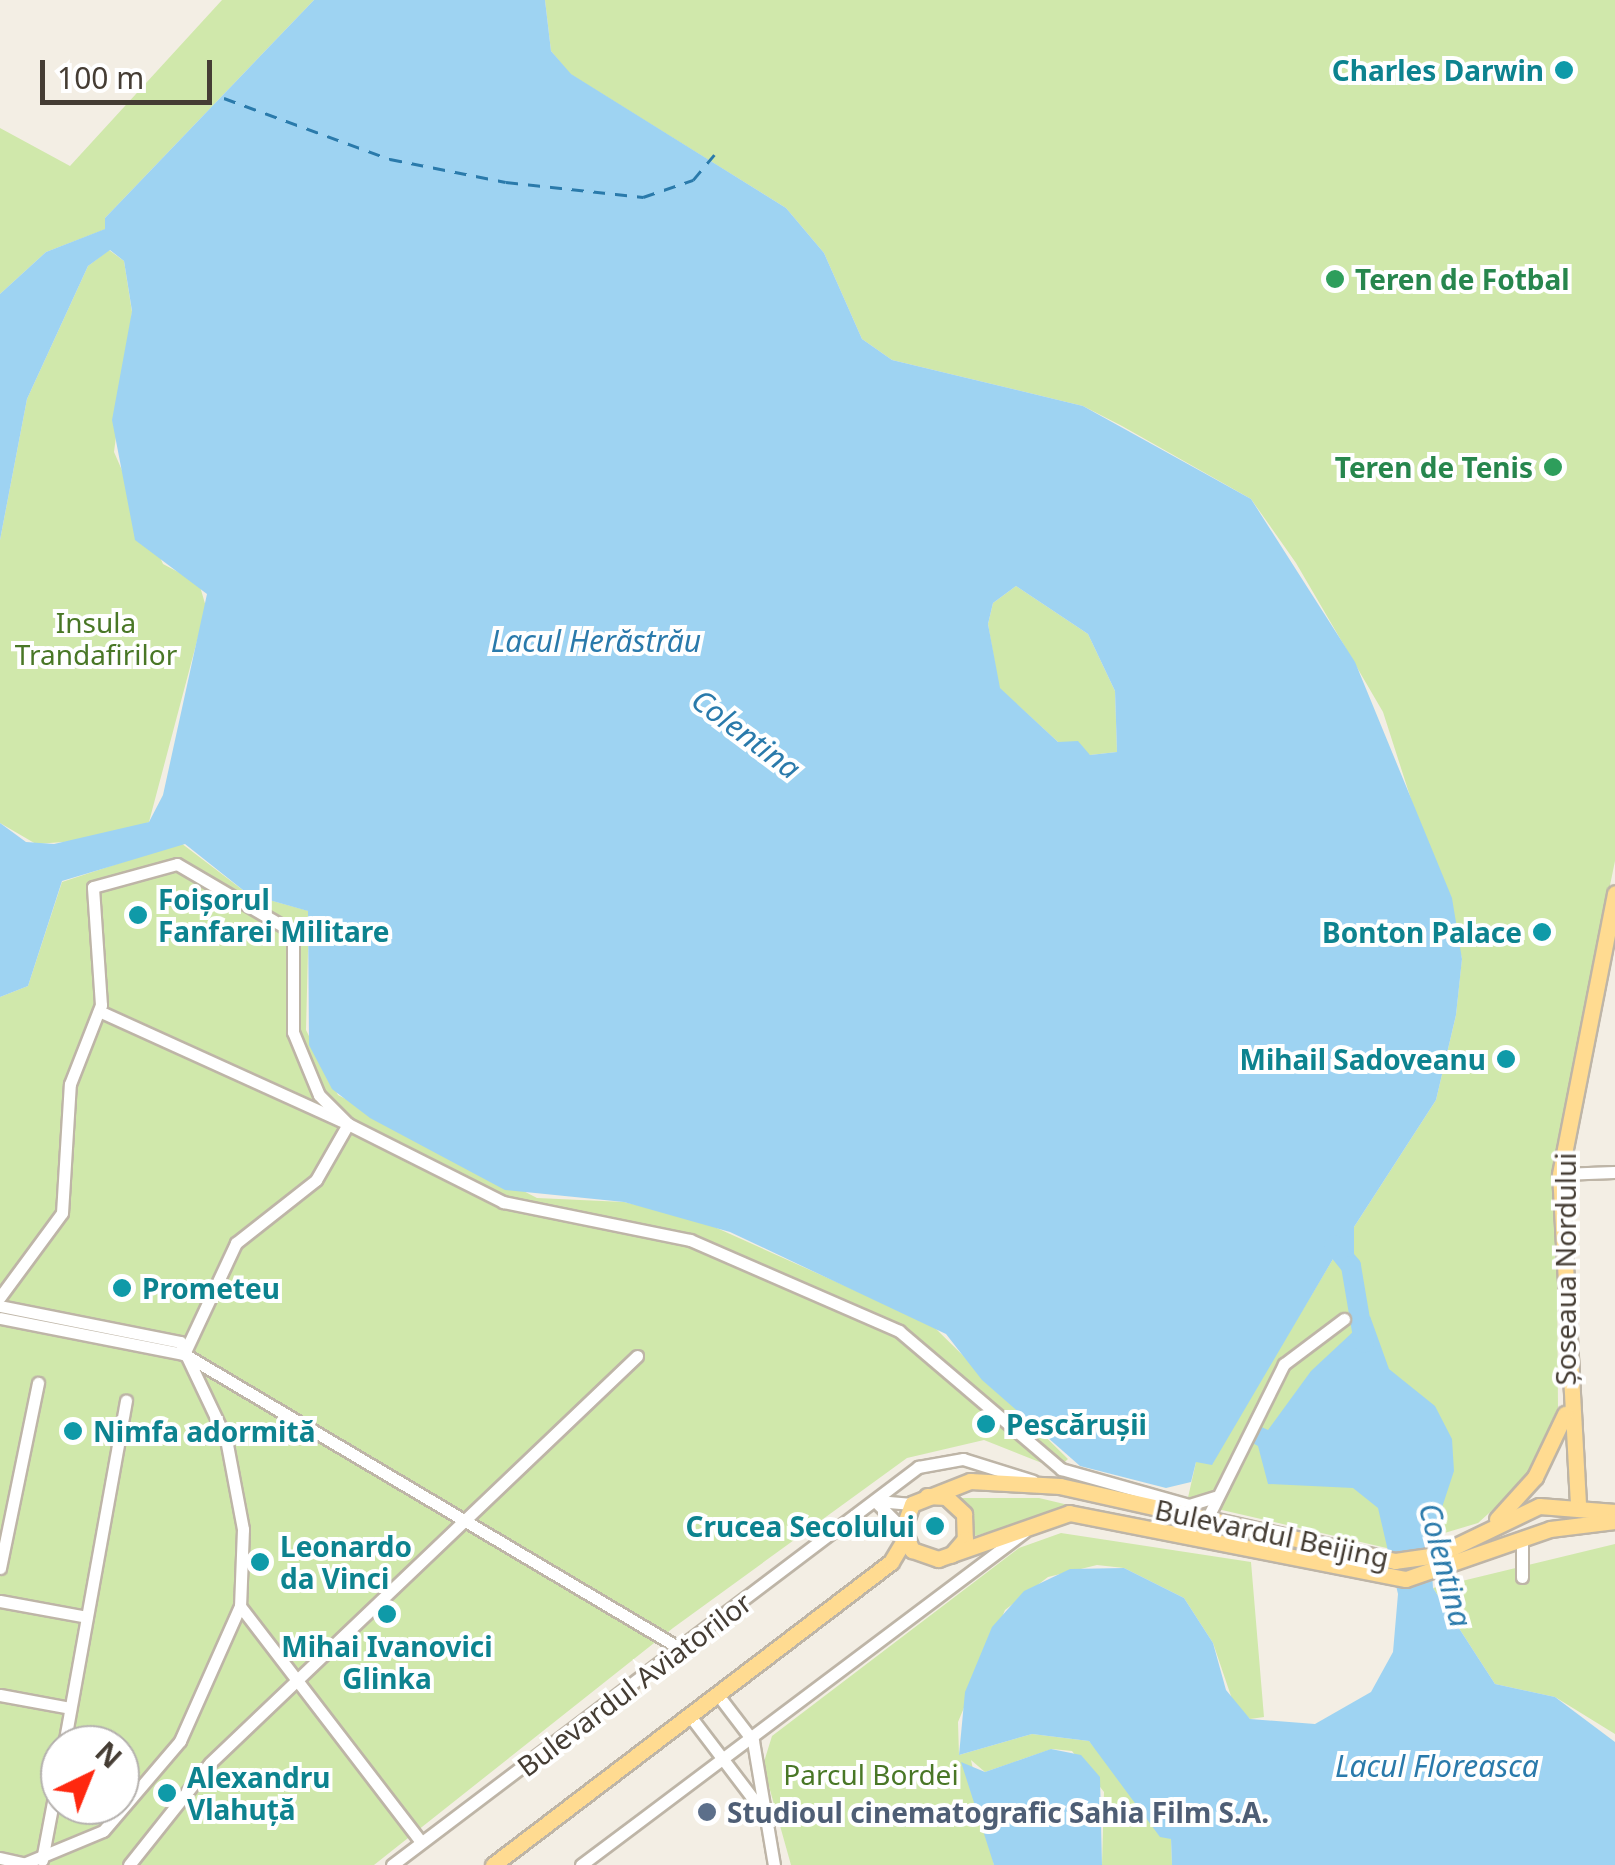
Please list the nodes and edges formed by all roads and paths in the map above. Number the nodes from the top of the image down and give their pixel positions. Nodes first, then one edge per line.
1 (1615, 894) edge
2 (99, 1011) junction
3 (348, 1124) junction
4 (1615, 1172) edge
5 (1560, 1174) junction
6 (0, 1297) edge
7 (0, 1306) edge
8 (0, 1318) edge
9 (1344, 1319) dead end
10 (184, 1354) junction
11 (637, 1356) dead end
12 (38, 1384) dead end
13 (126, 1401) dead end
14 (1566, 1410) junction
15 (1037, 1482) junction
16 (1215, 1497) junction
17 (875, 1500) junction
18 (917, 1501) junction
19 (1578, 1504) junction
20 (1615, 1512) edge
21 (1041, 1518) junction
22 (1207, 1520) junction
23 (1615, 1521) edge
24 (1574, 1525) junction
25 (462, 1527) junction
26 (904, 1534) junction
27 (1475, 1538) junction
28 (1522, 1538) junction
29 (918, 1554) junction
30 (948, 1556) junction
31 (891, 1562) junction
32 (0, 1568) edge
33 (1522, 1577) dead end
34 (0, 1601) edge
35 (240, 1606) junction
36 (87, 1617) junction
37 (682, 1649) junction
38 (298, 1684) junction
39 (0, 1694) edge
40 (718, 1695) junction
41 (70, 1708) junction
42 (696, 1712) junction
43 (67, 1725) edge
44 (753, 1742) junction
45 (725, 1760) junction
46 (757, 1804) junction
47 (49, 1825) edge
48 (422, 1842) junction
49 (0, 1858) edge
50 (42, 1860) junction
51 (21, 1864) edge
52 (129, 1865) edge
53 (392, 1865) edge
54 (493, 1865) edge
55 (581, 1865) edge
56 (774, 1865) edge

1 - 5 main road, Șoseaua Nordului
2 - 3 street
2 - 3 street
2 - 6 street
3 - 10 street
3 - 16 street
4 - 5 street
5 - 14 main road, Șoseaua Nordului
7 - 10 street
8 - 10 street
9 - 16 street
10 - 25 street
10 - 35 street
11 - 25 street
12 - 32 street
13 - 36 street
14 - 19 main road, Șoseaua Nordului
14 - 27 main road, Șoseaua Nordului
15 - 17 street, Bulevardul Aviatorilor
15 - 18 main road, Bulevardul Beijing
15 - 22 main road, Bulevardul Beijing
16 - 22 street
17 - 18 street
17 - 26 street
17 - 37 street, Bulevardul Aviatorilor
18 - 26 main road, Bulevardul Beijing
18 - 30 main road
19 - 20 main road, Bulevardul Beijing
19 - 24 street, Șoseaua Nordului
19 - 27 main road, Bulevardul Beijing
21 - 28 main road, Bulevardul Beijing
21 - 30 main road, Bulevardul Beijing
21 - 44 street
22 - 27 main road, Bulevardul Beijing
23 - 24 main road, Bulevardul Beijing
24 - 28 main road, Bulevardul Beijing
25 - 37 street
25 - 38 street
26 - 29 main road
26 - 31 main road, Bulevardul Beijing
28 - 33 street
29 - 30 main road, Bulevardul Beijing
29 - 31 main road, Bulevardul Beijing
31 - 40 main road, Bulevardul Beijing
34 - 36 street
35 - 38 street
35 - 50 street
36 - 41 street
37 - 48 street, Bulevardul Aviatorilor
38 - 48 street
38 - 52 street
39 - 41 street
40 - 42 main road, Bulevardul Beijing
40 - 44 street
41 - 43 street
42 - 45 street
42 - 54 main road
44 - 45 street
44 - 46 street
45 - 46 street
45 - 55 street
46 - 56 street
47 - 50 street
48 - 53 street, Bulevardul Aviatorilor
49 - 51 street
50 - 51 street

